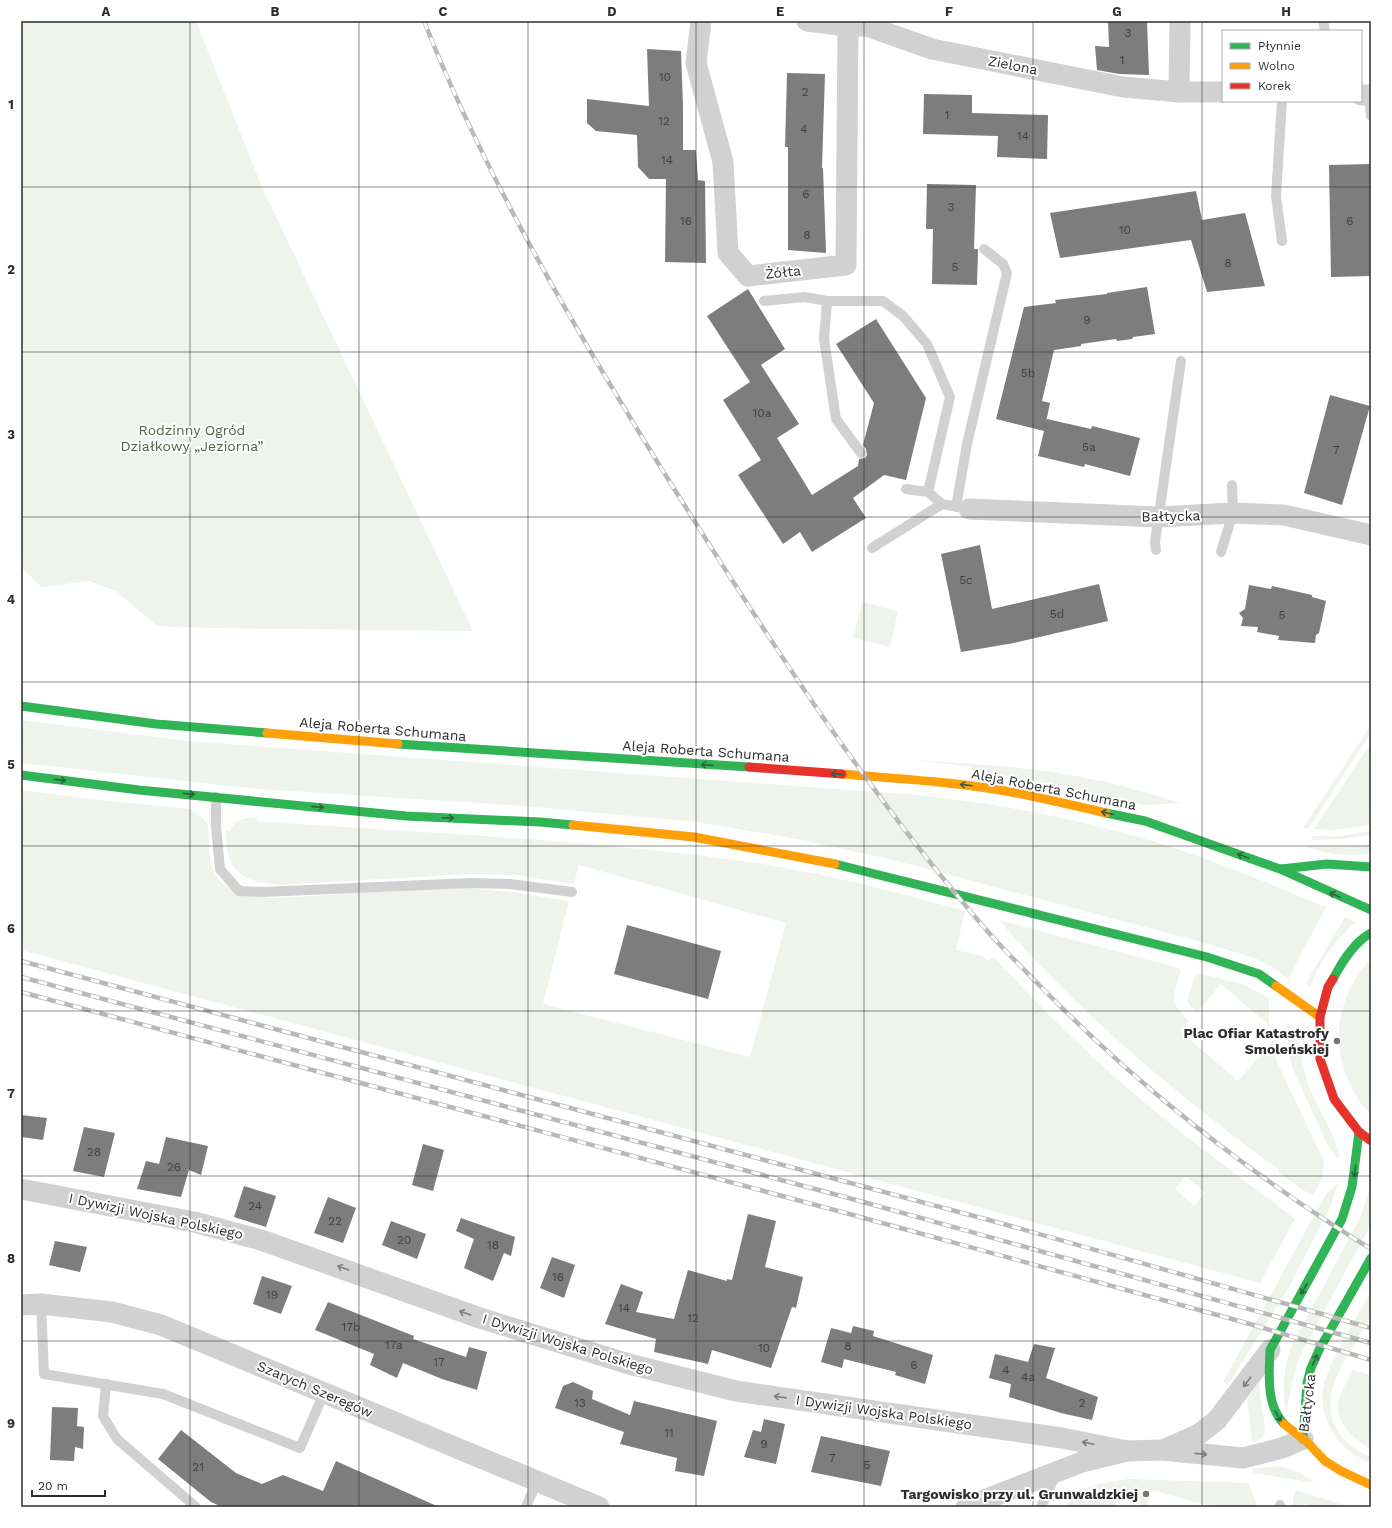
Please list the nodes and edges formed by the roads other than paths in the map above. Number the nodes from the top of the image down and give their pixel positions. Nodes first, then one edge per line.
1 (702, 21) edge
2 (807, 21) edge
3 (1180, 21) edge
4 (860, 24) edge
5 (1180, 92) junction
6 (1222, 92) edge
7 (1367, 95) edge
8 (1282, 102) edge
9 (1371, 116) edge
10 (1282, 241) dead end
11 (984, 249) dead end
12 (764, 301) dead end
13 (827, 301) junction
14 (1181, 361) dead end
15 (861, 453) dead end
16 (1232, 485) dead end
17 (906, 489) dead end
18 (928, 492) junction
19 (942, 504) junction
20 (963, 508) junction
21 (1233, 513) junction
22 (1158, 518) junction
23 (1371, 535) edge
24 (872, 548) dead end
25 (1156, 550) dead end
26 (1221, 552) dead end
27 (21, 706) edge
28 (21, 775) edge
29 (216, 797) junction
30 (1371, 867) edge
31 (1280, 869) junction
32 (572, 892) dead end
33 (1371, 910) edge
34 (1371, 933) edge
35 (1320, 1017) junction
36 (1359, 1132) junction
37 (1371, 1141) edge
38 (21, 1189) edge
39 (1371, 1258) edge
40 (31, 1305) edge
41 (1270, 1350) junction
42 (106, 1384) junction
43 (324, 1392) junction
44 (1303, 1439) junction
45 (1162, 1450) junction
46 (1127, 1451) junction
47 (1057, 1472) junction
48 (537, 1481) junction
49 (1371, 1485) edge
50 (196, 1507) edge
51 (526, 1507) edge
52 (600, 1507) edge
53 (966, 1507) edge
54 (1042, 1507) edge

1 - 4 street, Żółta
2 - 4 street, Zielona
3 - 5 street
4 - 5 street, Zielona
5 - 6 street, Zielona
7 - 9 lane
8 - 10 lane
11 - 20 lane
12 - 13 lane
13 - 15 lane
13 - 18 lane
14 - 22 lane
16 - 21 lane
17 - 18 lane
18 - 19 lane
19 - 20 lane
19 - 24 lane
20 - 22 street, Bałtycka
21 - 22 street, Bałtycka
21 - 23 street, Bałtycka
21 - 26 lane
22 - 25 lane
31 -> 27 main road, Aleja Roberta Schumana
28 -> 29 main road
29 - 32 lane
29 -> 35 main road
30 - 31 main road
33 -> 31 main road, Aleja Roberta Schumana
34 - 35 main road
35 - 36 main road
36 - 37 main road
36 -> 41 main road, Bałtycka
46 -> 38 street, I Dywizji Wojska Polskiego
44 -> 39 main road, Bałtycka
40 - 42 lane
40 - 43 street, Szarych Szeregów
41 -> 44 main road, Bałtycka
41 -> 45 street, Bałtycka
42 - 43 lane
42 - 50 lane
43 - 48 street, Szarych Szeregów
45 -> 44 street
44 - 49 main road
45 - 46 street
46 - 47 street
47 - 53 street
47 - 54 lane
48 - 51 lane
48 - 52 street, Szarych Szeregów

